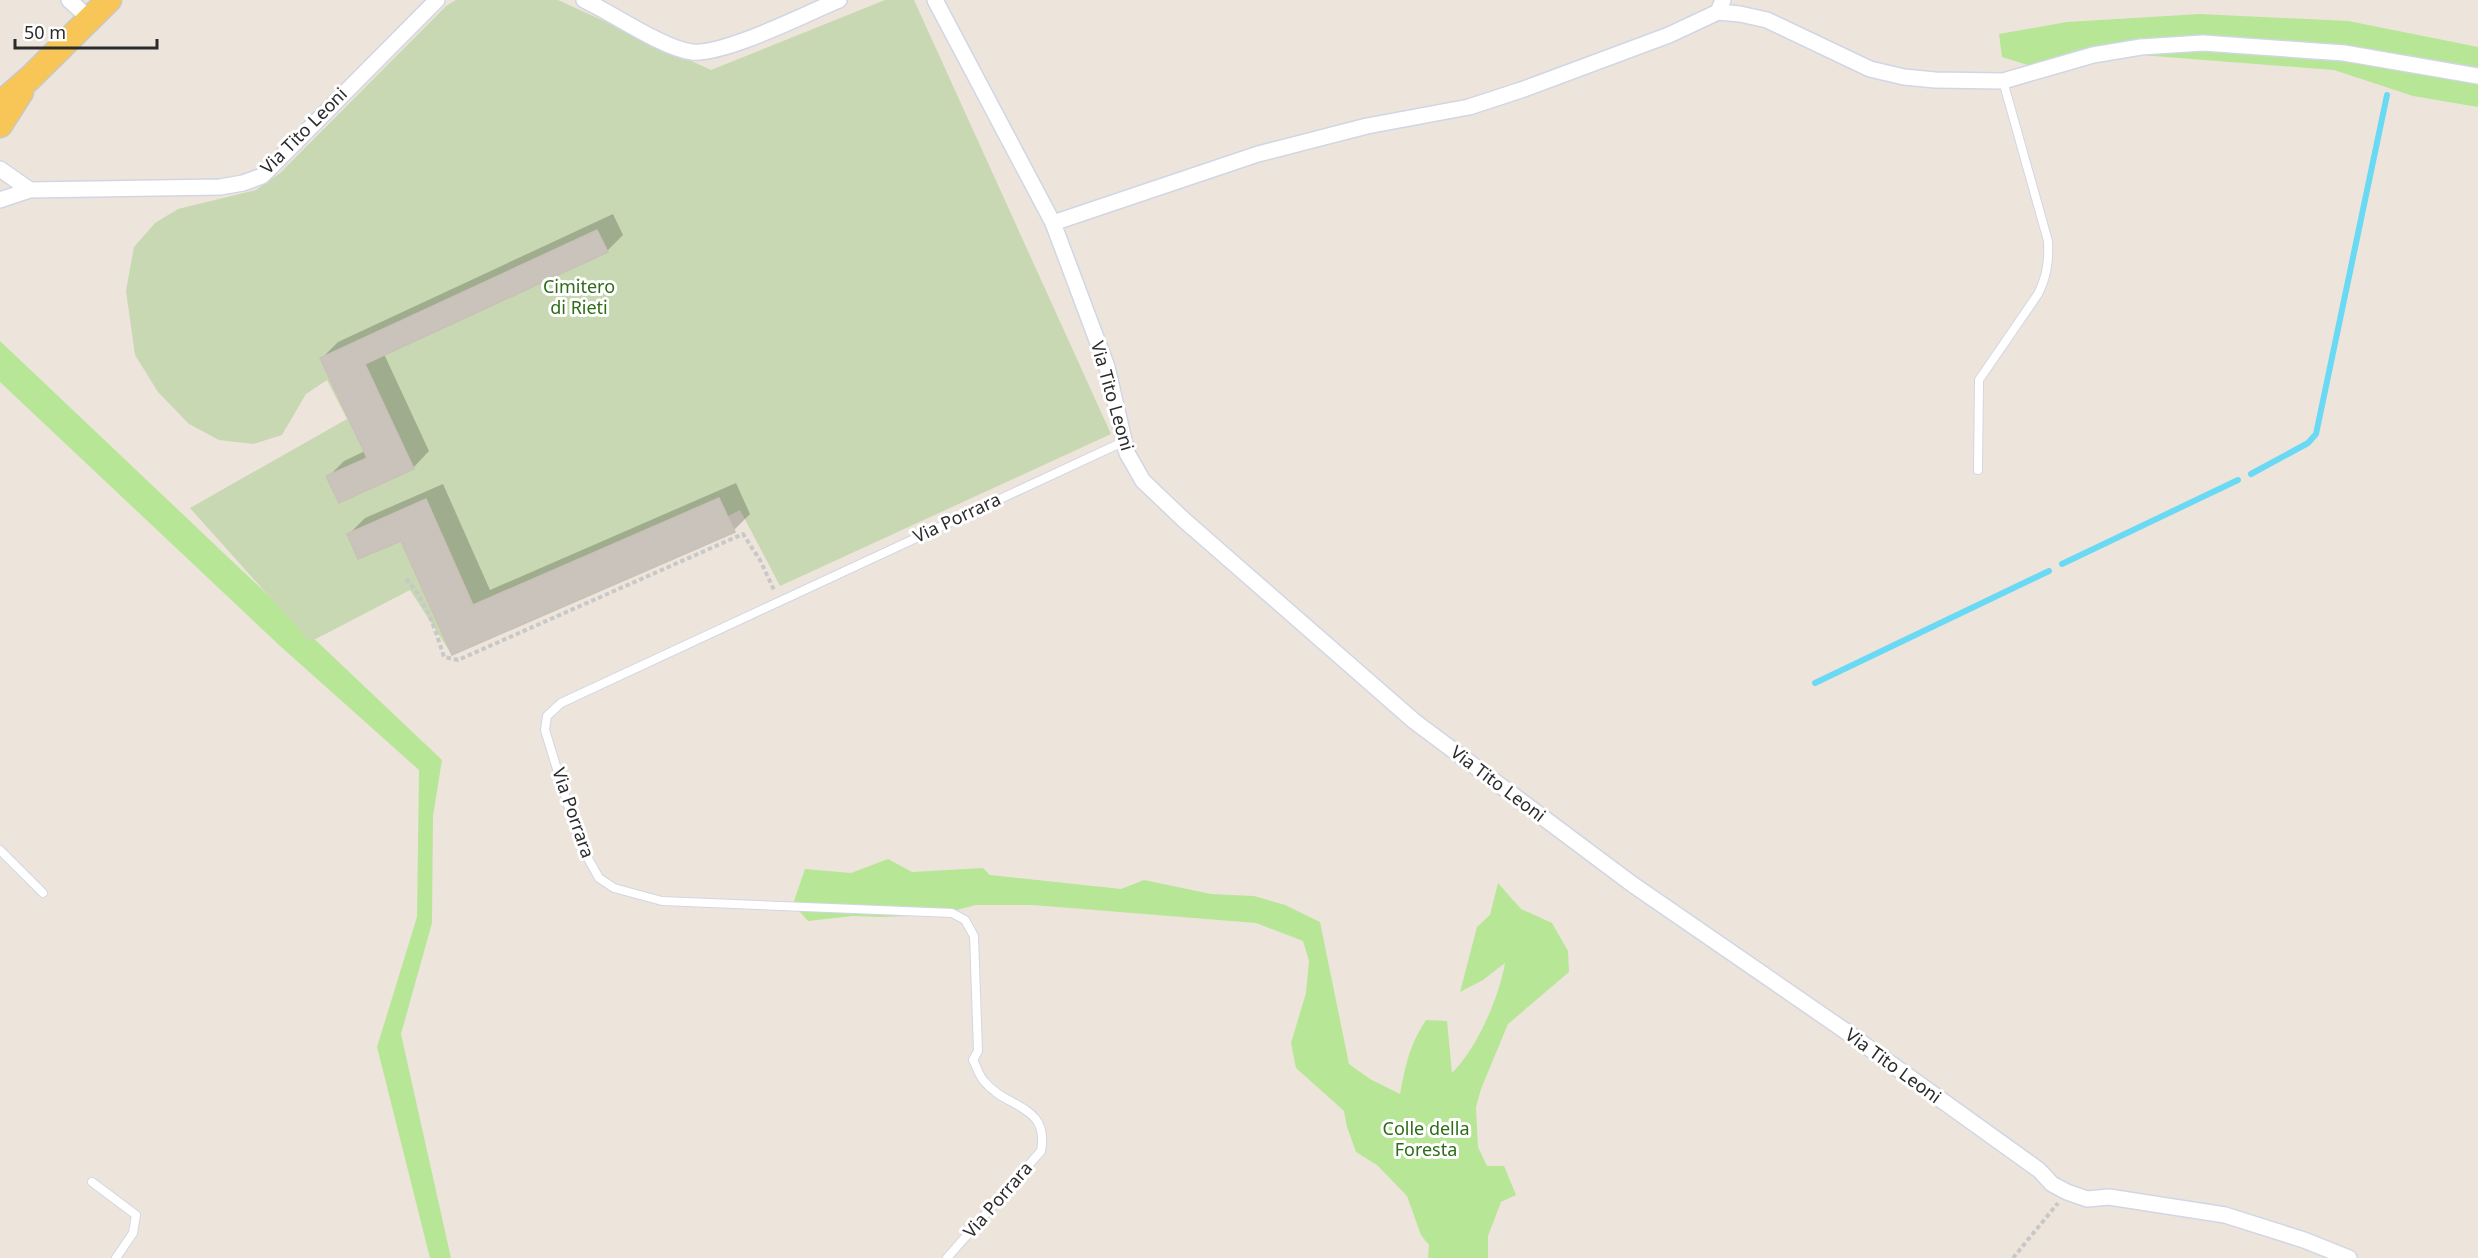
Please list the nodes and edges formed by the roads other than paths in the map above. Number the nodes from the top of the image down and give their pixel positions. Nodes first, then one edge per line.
1 (69, 0) edge
2 (109, 0) edge
3 (437, 0) edge
4 (584, 0) edge
5 (839, 0) edge
6 (935, 0) edge
7 (1720, 6) edge
8 (90, 19) junction
9 (2478, 76) edge
10 (30, 78) junction
11 (2003, 81) junction
12 (0, 104) edge
13 (0, 125) edge
14 (0, 169) edge
15 (30, 190) junction
16 (0, 200) edge
17 (1053, 224) junction
18 (1125, 440) junction
19 (1978, 470) dead end
20 (0, 850) edge
21 (43, 893) dead end
22 (92, 1182) dead end
23 (116, 1258) edge
24 (947, 1258) edge
25 (2349, 1258) edge

1 - 8 street
2 - 8 main road
3 - 15 street, Via Tito Leoni
4 - 5 street
6 - 17 street, Via Tito Leoni
7 - 11 street
7 - 17 street
8 - 10 main road
9 - 11 street
10 - 12 main road
10 - 13 main road
11 - 19 lane
14 - 15 street
15 - 16 street, Via Tito Leoni
17 - 18 street, Via Tito Leoni
18 - 24 lane, Via Porrara
18 - 25 street, Via Tito Leoni
20 - 21 lane
22 - 23 lane

